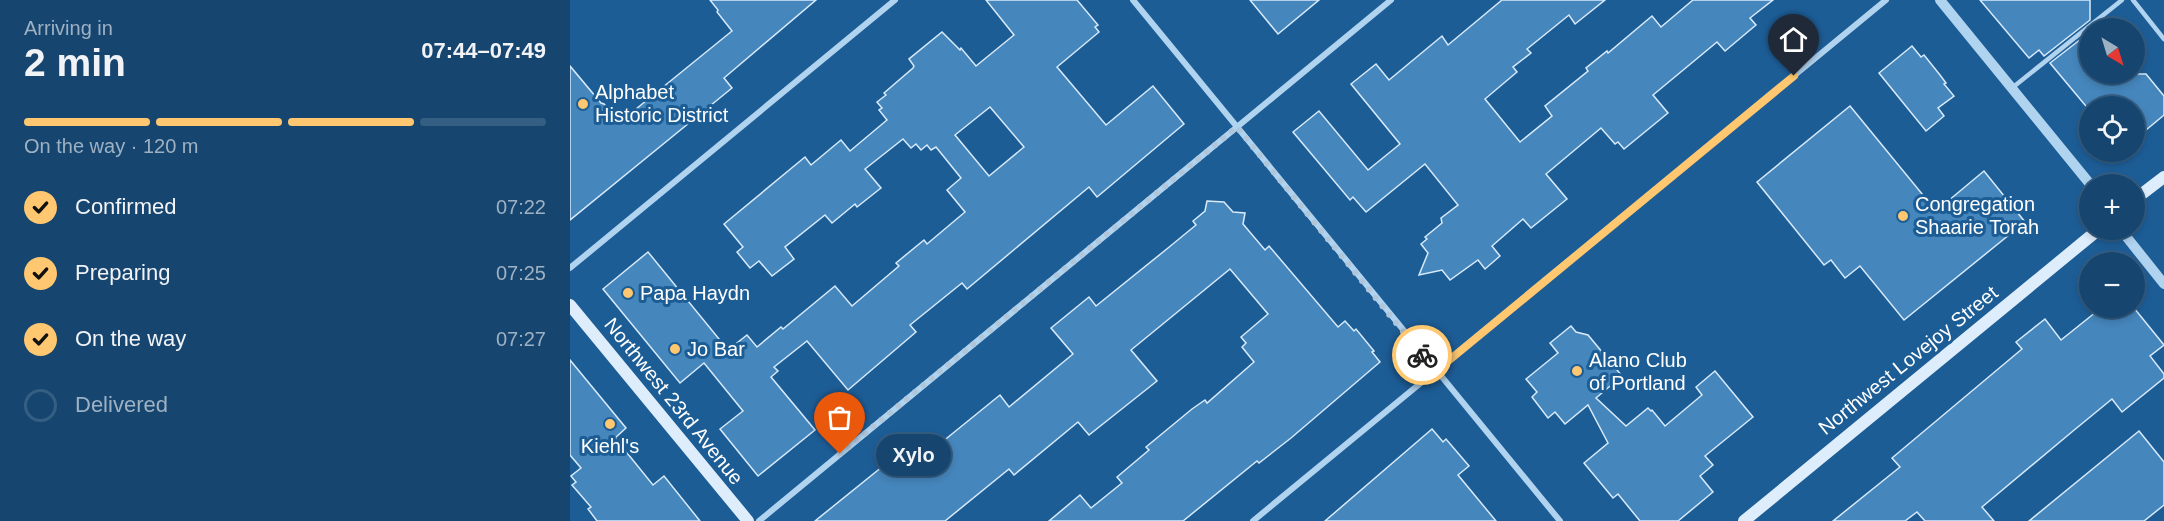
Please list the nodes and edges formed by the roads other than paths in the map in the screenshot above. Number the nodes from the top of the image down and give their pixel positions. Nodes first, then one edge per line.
1 (895, 0) edge
2 (1133, 0) edge
3 (1391, 0) edge
4 (1886, 0) edge
5 (1940, 0) edge
6 (2122, 0) edge
7 (2133, 0) edge
8 (2164, 39) edge
9 (2012, 88) junction
10 (1237, 127) junction
11 (2082, 174) edge
12 (2164, 177) edge
13 (2145, 192) edge
14 (2086, 240) edge
15 (2129, 240) edge
16 (570, 268) edge
17 (2164, 284) edge
18 (570, 305) edge
19 (1436, 371) junction
20 (748, 521) edge
21 (759, 521) edge
22 (1253, 521) edge
23 (1560, 521) edge
24 (1744, 521) edge

1 - 16 street
2 - 10 street
3 - 10 street
4 - 19 street
5 - 9 street
6 - 9 lane
7 - 8 lane
9 - 11 street
10 - 19 street
10 - 21 street
12 - 13 main road
14 - 24 main road, Northwest Lovejoy Street
15 - 17 street
18 - 20 main road, Northwest 23rd Avenue
19 - 22 street
19 - 23 street

